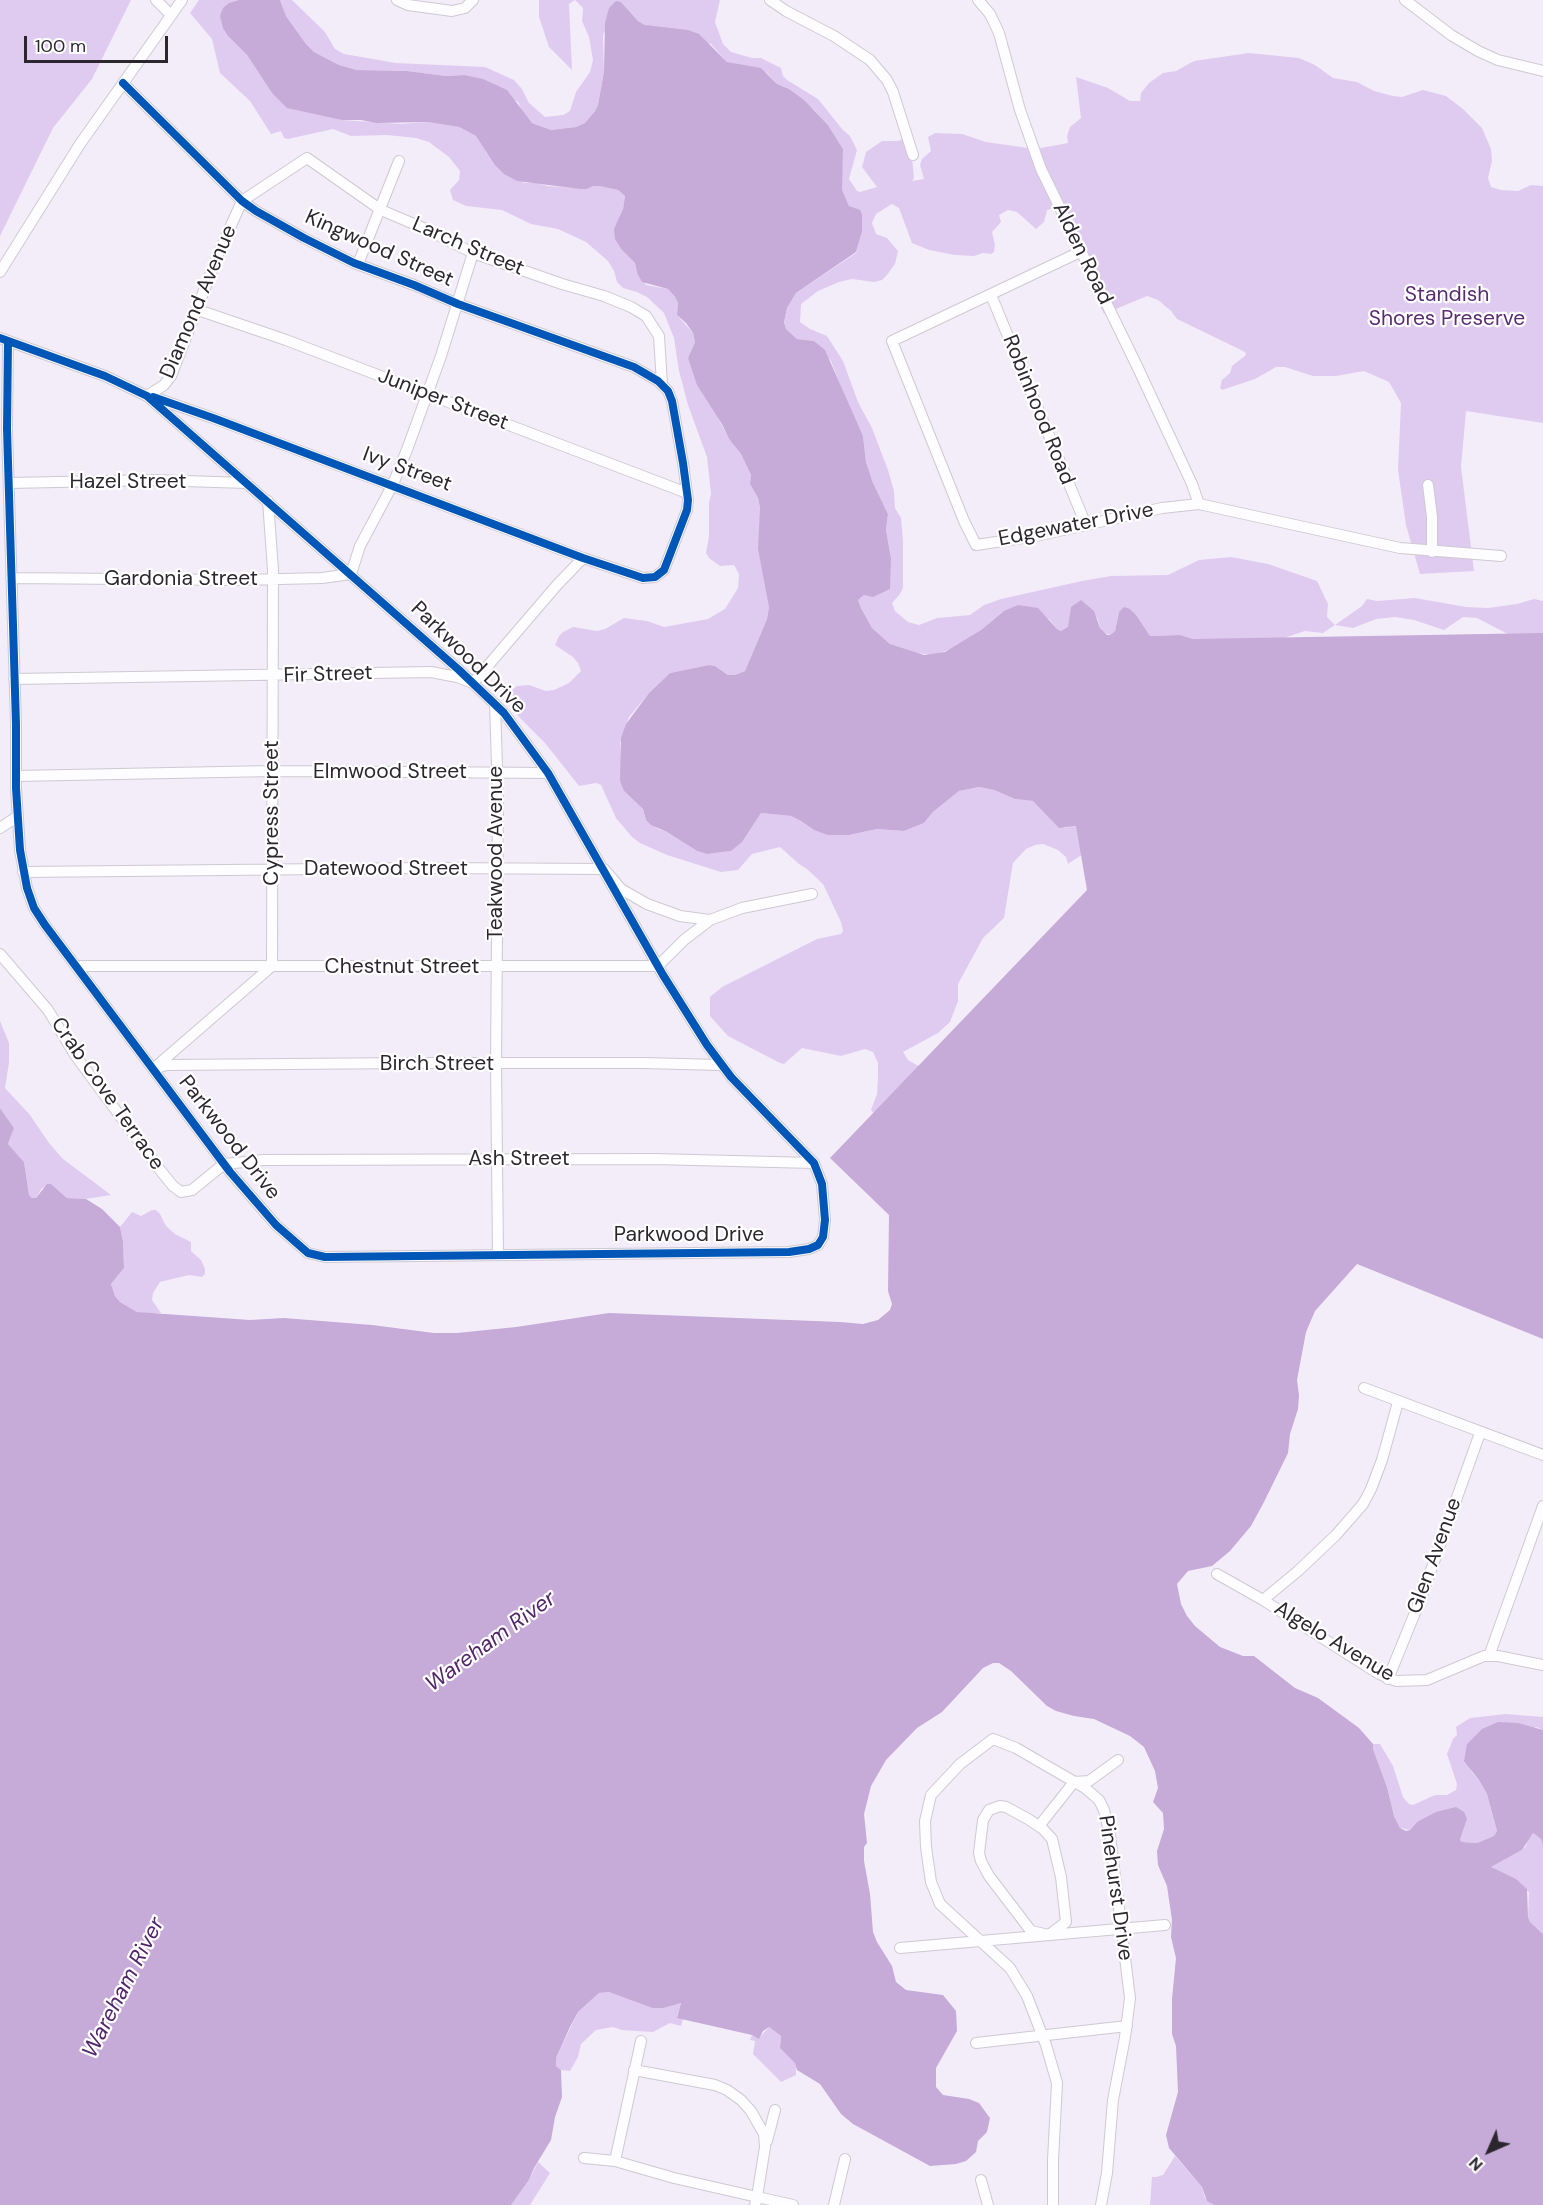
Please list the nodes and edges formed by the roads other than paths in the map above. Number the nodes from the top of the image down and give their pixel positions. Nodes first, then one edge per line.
1 (156, 0) edge
2 (182, 0) edge
3 (397, 0) edge
4 (473, 0) edge
5 (770, 0) edge
6 (978, 0) edge
7 (1405, 0) edge
8 (171, 15) junction
9 (1543, 71) edge
10 (123, 83) junction
11 (913, 155) dead end
12 (399, 160) dead end
13 (242, 201) junction
14 (381, 210) junction
15 (1082, 251) junction
16 (473, 253) junction
17 (358, 264) junction
18 (0, 272) edge
19 (991, 295) junction
20 (458, 304) junction
21 (198, 310) junction
22 (4, 340) edge
23 (662, 384) junction
24 (427, 394) junction
25 (147, 396) junction
26 (9, 483) junction
27 (247, 483) junction
28 (393, 484) junction
29 (1428, 485) dead end
30 (687, 493) junction
31 (268, 501) junction
32 (1199, 504) junction
33 (1086, 525) junction
34 (1432, 552) junction
35 (1500, 556) dead end
36 (583, 558) junction
37 (351, 574) junction
38 (11, 578) junction
39 (653, 578) joint
40 (273, 579) junction
41 (272, 676) junction
42 (14, 679) junction
43 (474, 683) junction
44 (495, 704) junction
45 (273, 771) junction
46 (548, 772) junction
47 (497, 773) junction
48 (16, 776) junction
49 (18, 816) junction
50 (0, 828) edge
51 (498, 868) junction
52 (272, 869) junction
53 (604, 869) junction
54 (23, 872) junction
55 (812, 894) dead end
56 (711, 920) junction
57 (0, 954) edge
58 (76, 966) junction
59 (272, 966) junction
60 (658, 966) junction
61 (496, 967) junction
62 (496, 1065) junction
63 (721, 1065) junction
64 (153, 1069) junction
65 (498, 1158) junction
66 (814, 1163) junction
67 (224, 1164) junction
68 (498, 1255) junction
69 (1364, 1388) dead end
70 (1398, 1402) junction
71 (1480, 1433) junction
72 (1543, 1455) edge
73 (1543, 1506) edge
74 (1217, 1574) dead end
75 (1263, 1600) junction
76 (1489, 1656) junction
77 (1543, 1665) edge
78 (1388, 1679) junction
79 (1118, 1760) dead end
80 (1074, 1782) junction
81 (1040, 1826) junction
82 (1165, 1925) dead end
83 (1121, 1928) junction
84 (1049, 1935) junction
85 (981, 1941) junction
86 (900, 1948) dead end
87 (1127, 2026) junction
88 (1042, 2034) junction
89 (641, 2042) dead end
90 (976, 2043) dead end
91 (634, 2070) junction
92 (775, 2110) dead end
93 (765, 2147) junction
94 (584, 2158) dead end
95 (845, 2159) dead end
96 (615, 2161) junction
97 (981, 2180) dead end
98 (756, 2201) edge
99 (793, 2205) edge
100 (834, 2205) edge
101 (988, 2205) edge
102 (1053, 2205) edge
103 (1101, 2205) edge

1 - 8 street
2 - 8 street
3 - 4 street
5 - 11 street
6 - 15 street, Alden Road
7 - 9 street
8 - 10 street
10 - 13 street, Kingwood Street
10 - 18 street
12 - 14 street
13 - 14 street, Larch Street
13 - 17 street, Kingwood Street
13 - 21 street, Diamond Avenue
14 - 16 street, Larch Street
14 - 17 street
15 - 19 street
15 - 32 street, Alden Road
16 - 20 street
16 - 23 street, Larch Street
17 - 20 street, Kingwood Street
19 - 33 street, Robinhood Road
19 - 33 street, Edgewater Drive
20 - 23 street, Kingwood Street
20 - 24 street
21 - 24 street, Juniper Street
21 - 25 street, Diamond Avenue
22 - 25 street, Parkwood Drive
22 - 26 street, Parkwood Drive
23 - 30 street, Larch Street
24 - 28 street
24 - 30 street, Juniper Street
25 - 27 street, Parkwood Drive
25 - 28 street, Ivy Street
26 - 27 street, Hazel Street
26 - 38 street, Parkwood Drive
27 - 31 street, Parkwood Drive
28 - 36 street, Ivy Street
28 - 37 street
29 - 34 street
30 - 39 street, Larch Street
31 - 37 street, Parkwood Drive
31 - 40 street, Cypress Street
32 - 33 street, Edgewater Drive
32 - 34 street, Edgewater Drive
34 - 35 street, Edgewater Drive
36 - 39 street, Ivy Street
36 - 43 street
37 - 40 street, Gardonia Street
37 - 43 street, Parkwood Drive
38 - 40 street, Gardonia Street
38 - 42 street, Parkwood Drive
40 - 41 street, Cypress Street
41 - 42 street, Fir Street
41 - 43 street, Fir Street
41 - 45 street, Cypress Street
42 - 48 street, Parkwood Drive
43 - 44 street, Parkwood Drive
44 - 46 street, Parkwood Drive
44 - 47 street, Teakwood Avenue
45 - 47 street, Elmwood Street
45 - 48 street, Elmwood Street
45 - 52 street, Cypress Street
46 - 47 street, Elmwood Street
46 - 53 street, Parkwood Drive
47 - 51 street, Teakwood Avenue
48 - 49 street, Parkwood Drive
49 - 50 street
49 - 54 street, Parkwood Drive
51 - 52 street, Datewood Street
51 - 53 street, Datewood Street
51 - 61 street, Teakwood Avenue
52 - 54 street, Datewood Street
52 - 59 street, Cypress Street
53 - 56 street
53 - 60 street, Parkwood Drive
54 - 58 street, Parkwood Drive
55 - 56 street
56 - 60 street
57 - 67 street, Crab Cove Terrace
58 - 59 street, Chestnut Street
58 - 64 street, Parkwood Drive
59 - 61 street, Chestnut Street
59 - 64 street
60 - 61 street, Chestnut Street
60 - 63 street, Parkwood Drive
61 - 62 street, Teakwood Avenue
62 - 63 street, Birch Street
62 - 64 street, Birch Street
62 - 65 street, Teakwood Avenue
63 - 66 street, Parkwood Drive
64 - 67 street, Parkwood Drive
65 - 66 street, Ash Street
65 - 67 street, Ash Street
65 - 68 street, Teakwood Avenue
66 - 68 street, Parkwood Drive
67 - 68 street, Parkwood Drive
69 - 70 street
70 - 71 street
70 - 75 street
71 - 72 street
71 - 78 street, Glen Avenue
73 - 76 street
74 - 75 street, Algelo Avenue
75 - 78 street, Algelo Avenue
76 - 77 street, Algelo Avenue
76 - 78 street, Algelo Avenue
79 - 80 street
80 - 81 street
80 - 83 street, Pinehurst Drive
80 - 85 street, Pinehurst Drive
81 - 84 street
81 - 84 street
82 - 83 street
83 - 84 street
83 - 87 street, Pinehurst Drive
84 - 85 street
85 - 86 street
85 - 88 street, Pinehurst Drive
87 - 88 street
87 - 103 street, Pinehurst Drive
88 - 90 street
88 - 102 street, Pinehurst Drive
89 - 91 street
91 - 93 street
91 - 96 street
92 - 93 street
93 - 98 street
94 - 96 street
95 - 100 street
96 - 98 street
97 - 101 street
98 - 99 street

